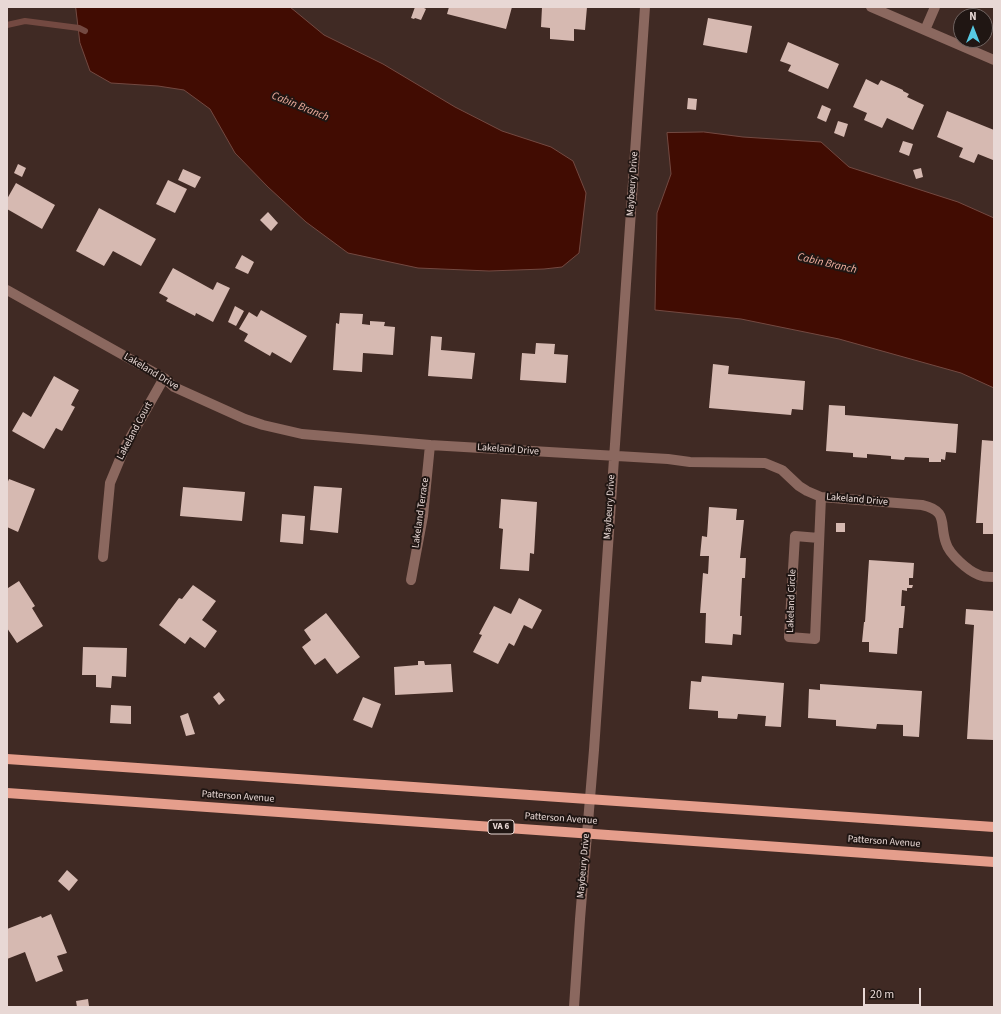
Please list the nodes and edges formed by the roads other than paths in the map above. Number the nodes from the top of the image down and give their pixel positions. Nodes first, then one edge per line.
1 (645, 7) edge
2 (871, 7) edge
3 (935, 7) edge
4 (925, 30) junction
5 (994, 60) edge
6 (7, 290) edge
7 (164, 378) junction
8 (430, 444) junction
9 (614, 456) junction
10 (821, 497) junction
11 (819, 538) junction
12 (104, 556) dead end
13 (994, 577) edge
14 (411, 580) dead end
15 (7, 759) edge
16 (7, 793) edge
17 (590, 798) junction
18 (994, 827) edge
19 (587, 833) junction
20 (994, 862) edge
21 (574, 1007) edge

1 - 9 street, Maybeury Drive
2 - 4 street
3 - 4 street
4 - 5 street
6 - 7 street, Lakeland Drive
7 - 8 street, Lakeland Drive
7 - 12 street, Lakeland Court
8 - 9 street, Lakeland Drive
8 - 14 street, Lakeland Terrace
9 - 10 street, Lakeland Drive
9 - 17 street, Maybeury Drive
10 - 11 street, Lakeland Circle
10 - 13 street, Lakeland Drive
11 - 11 street, Lakeland Circle
15 - 17 main road
16 - 19 main road, Patterson Avenue / VA 6
17 - 18 main road
17 - 19 street, Maybeury Drive
19 - 20 main road, Patterson Avenue / VA 6
19 - 21 street, Maybeury Drive

